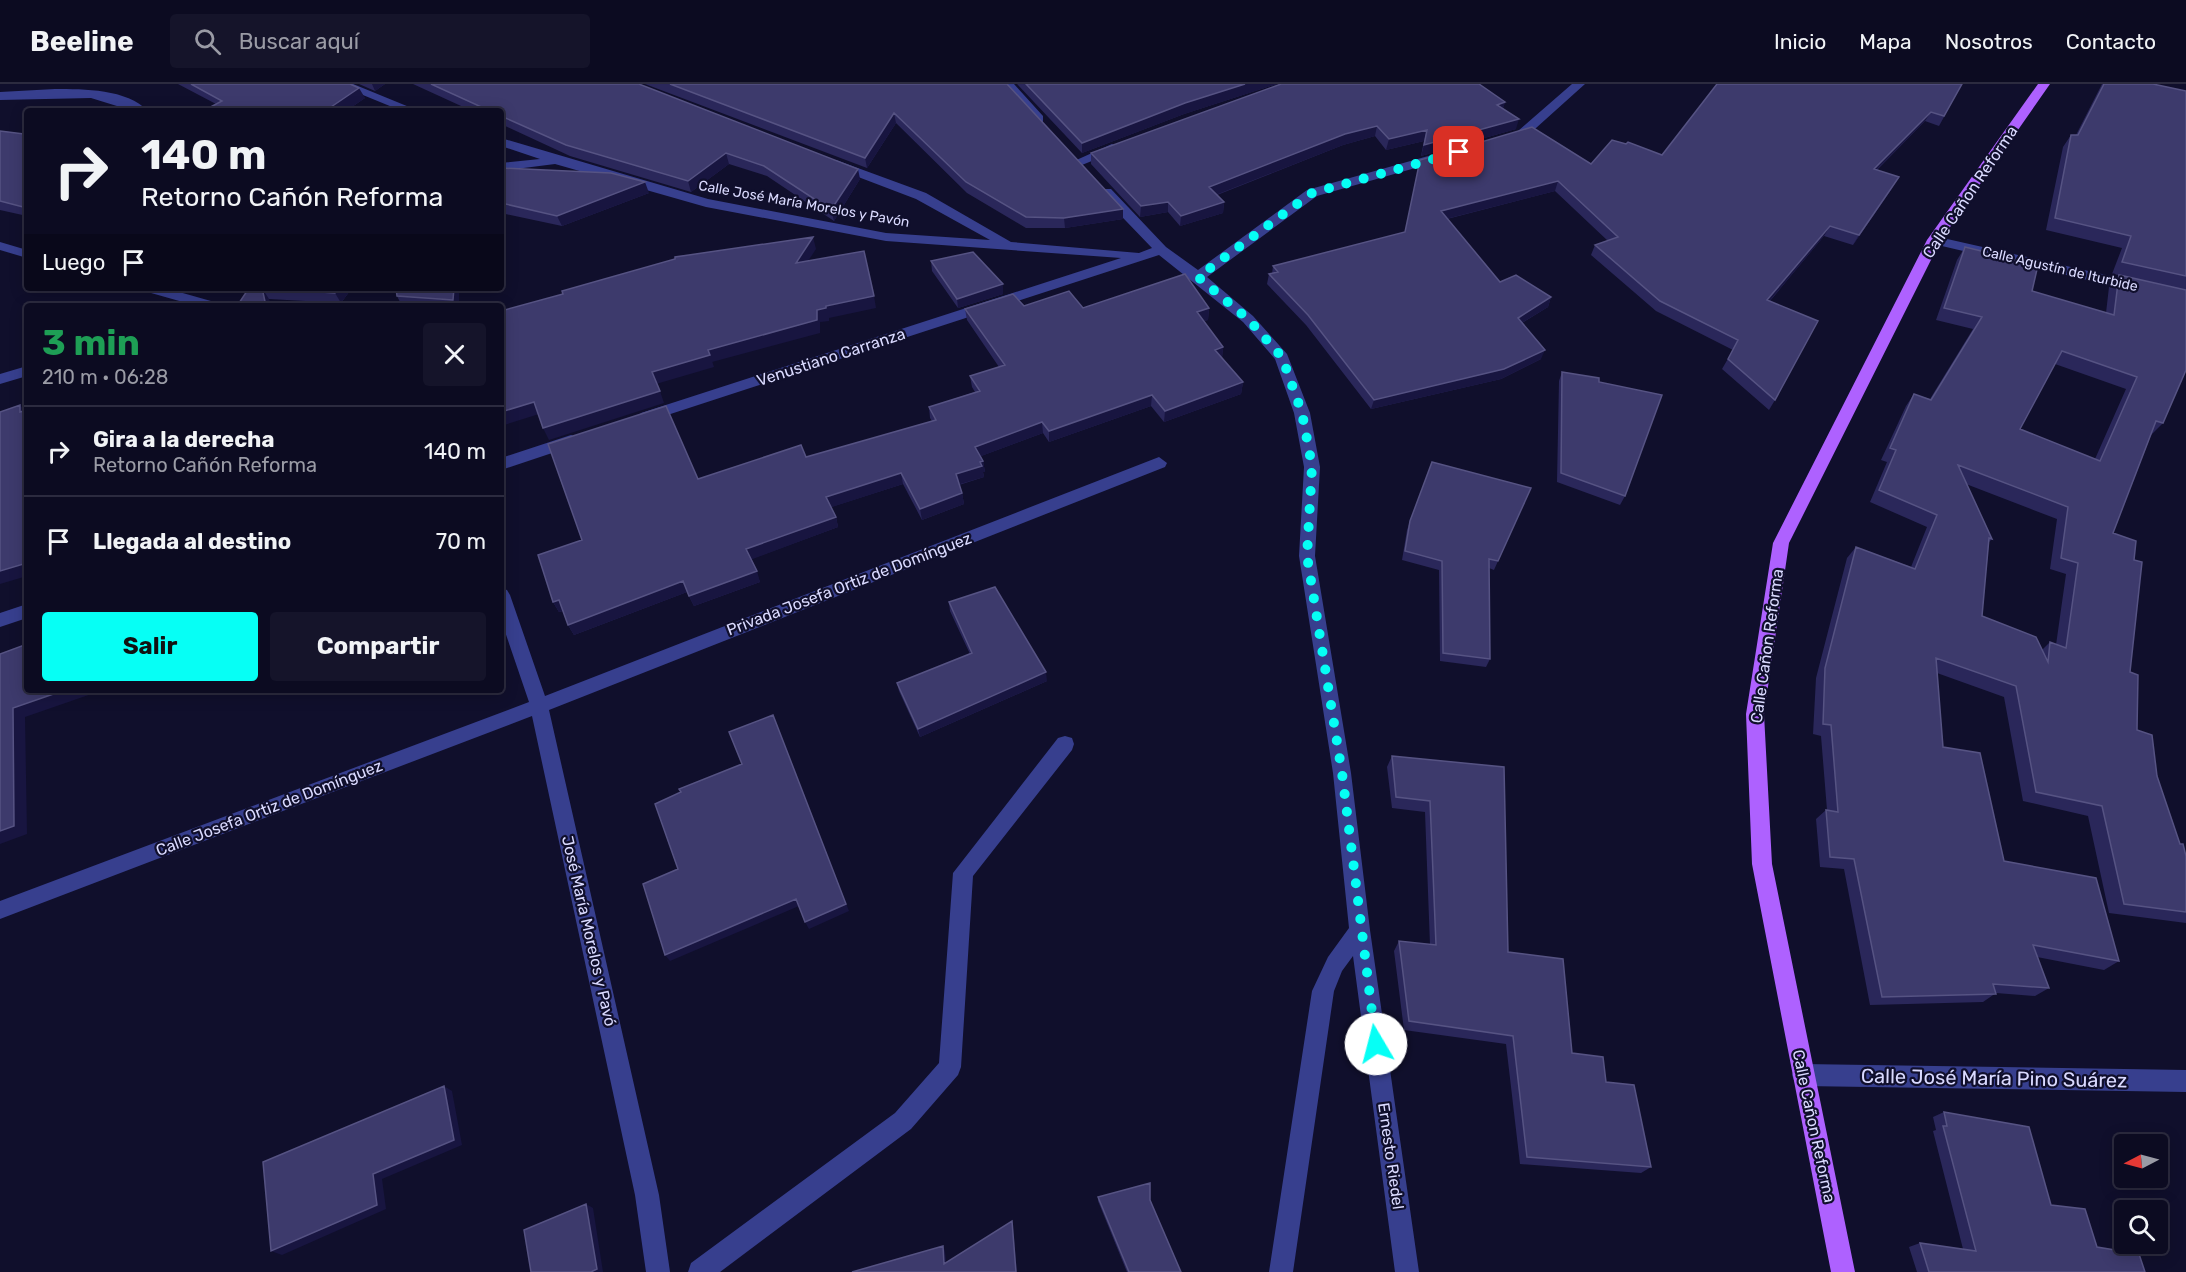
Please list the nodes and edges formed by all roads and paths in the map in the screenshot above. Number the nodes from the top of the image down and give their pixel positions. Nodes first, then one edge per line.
1 (342, 84) edge
2 (1007, 84) edge
3 (1579, 84) edge
4 (2044, 84) edge
5 (0, 96) edge
6 (137, 108) edge
7 (404, 108) edge
8 (1054, 136) edge
9 (504, 143) edge
10 (1489, 144) edge
11 (1122, 145) edge
12 (1456, 153) edge
13 (823, 159) edge
14 (557, 161) junction
15 (504, 167) edge
16 (1934, 240) junction
17 (0, 246) edge
18 (1010, 246) junction
19 (24, 253) edge
20 (1153, 253) junction
21 (1198, 277) junction
22 (160, 291) edge
23 (2186, 298) edge
24 (202, 303) edge
25 (24, 372) edge
26 (0, 379) edge
27 (636, 420) edge
28 (591, 435) edge
29 (504, 463) edge
30 (1159, 463) dead end
31 (504, 604) edge
32 (24, 612) edge
33 (0, 620) edge
34 (539, 706) junction
35 (1065, 744) dead end
36 (0, 910) edge
37 (1360, 930) junction
38 (1803, 1075) junction
39 (2186, 1081) edge
40 (658, 1272) edge
41 (700, 1272) edge
42 (1281, 1272) edge
43 (1407, 1272) edge
44 (1844, 1272) edge

1 - 7 street
2 - 8 street
3 - 10 street
4 - 16 main road, Calle Cañon Reforma
5 - 6 street
9 - 14 street, Calle José María Morelos y Pavón
11 - 20 street, Ernesto Riedel
12 - 21 street
13 - 18 street
14 - 15 street
14 - 18 street, Calle José María Morelos y Pavón
16 - 23 street, Calle Agustín de Iturbide
16 - 38 main road, Calle Cañon Reforma
17 - 19 street
18 - 20 street, Calle José María Morelos y Pavón
20 - 21 street, Ernesto Riedel
20 - 27 street, Venustiano Carranza
21 - 37 street, Ernesto Riedel
22 - 24 street
25 - 26 street
28 - 29 street
30 - 34 street, Privada Josefa Ortiz de Domínguez
31 - 34 street, José María Morelos y Pavó
32 - 33 street
34 - 36 street, Calle Josefa Ortiz de Domínguez
34 - 40 street, José María Morelos y Pavó
35 - 41 street
37 - 42 street
37 - 43 street, Ernesto Riedel
38 - 39 street, Calle José María Pino Suárez
38 - 44 main road, Calle Cañon Reforma

